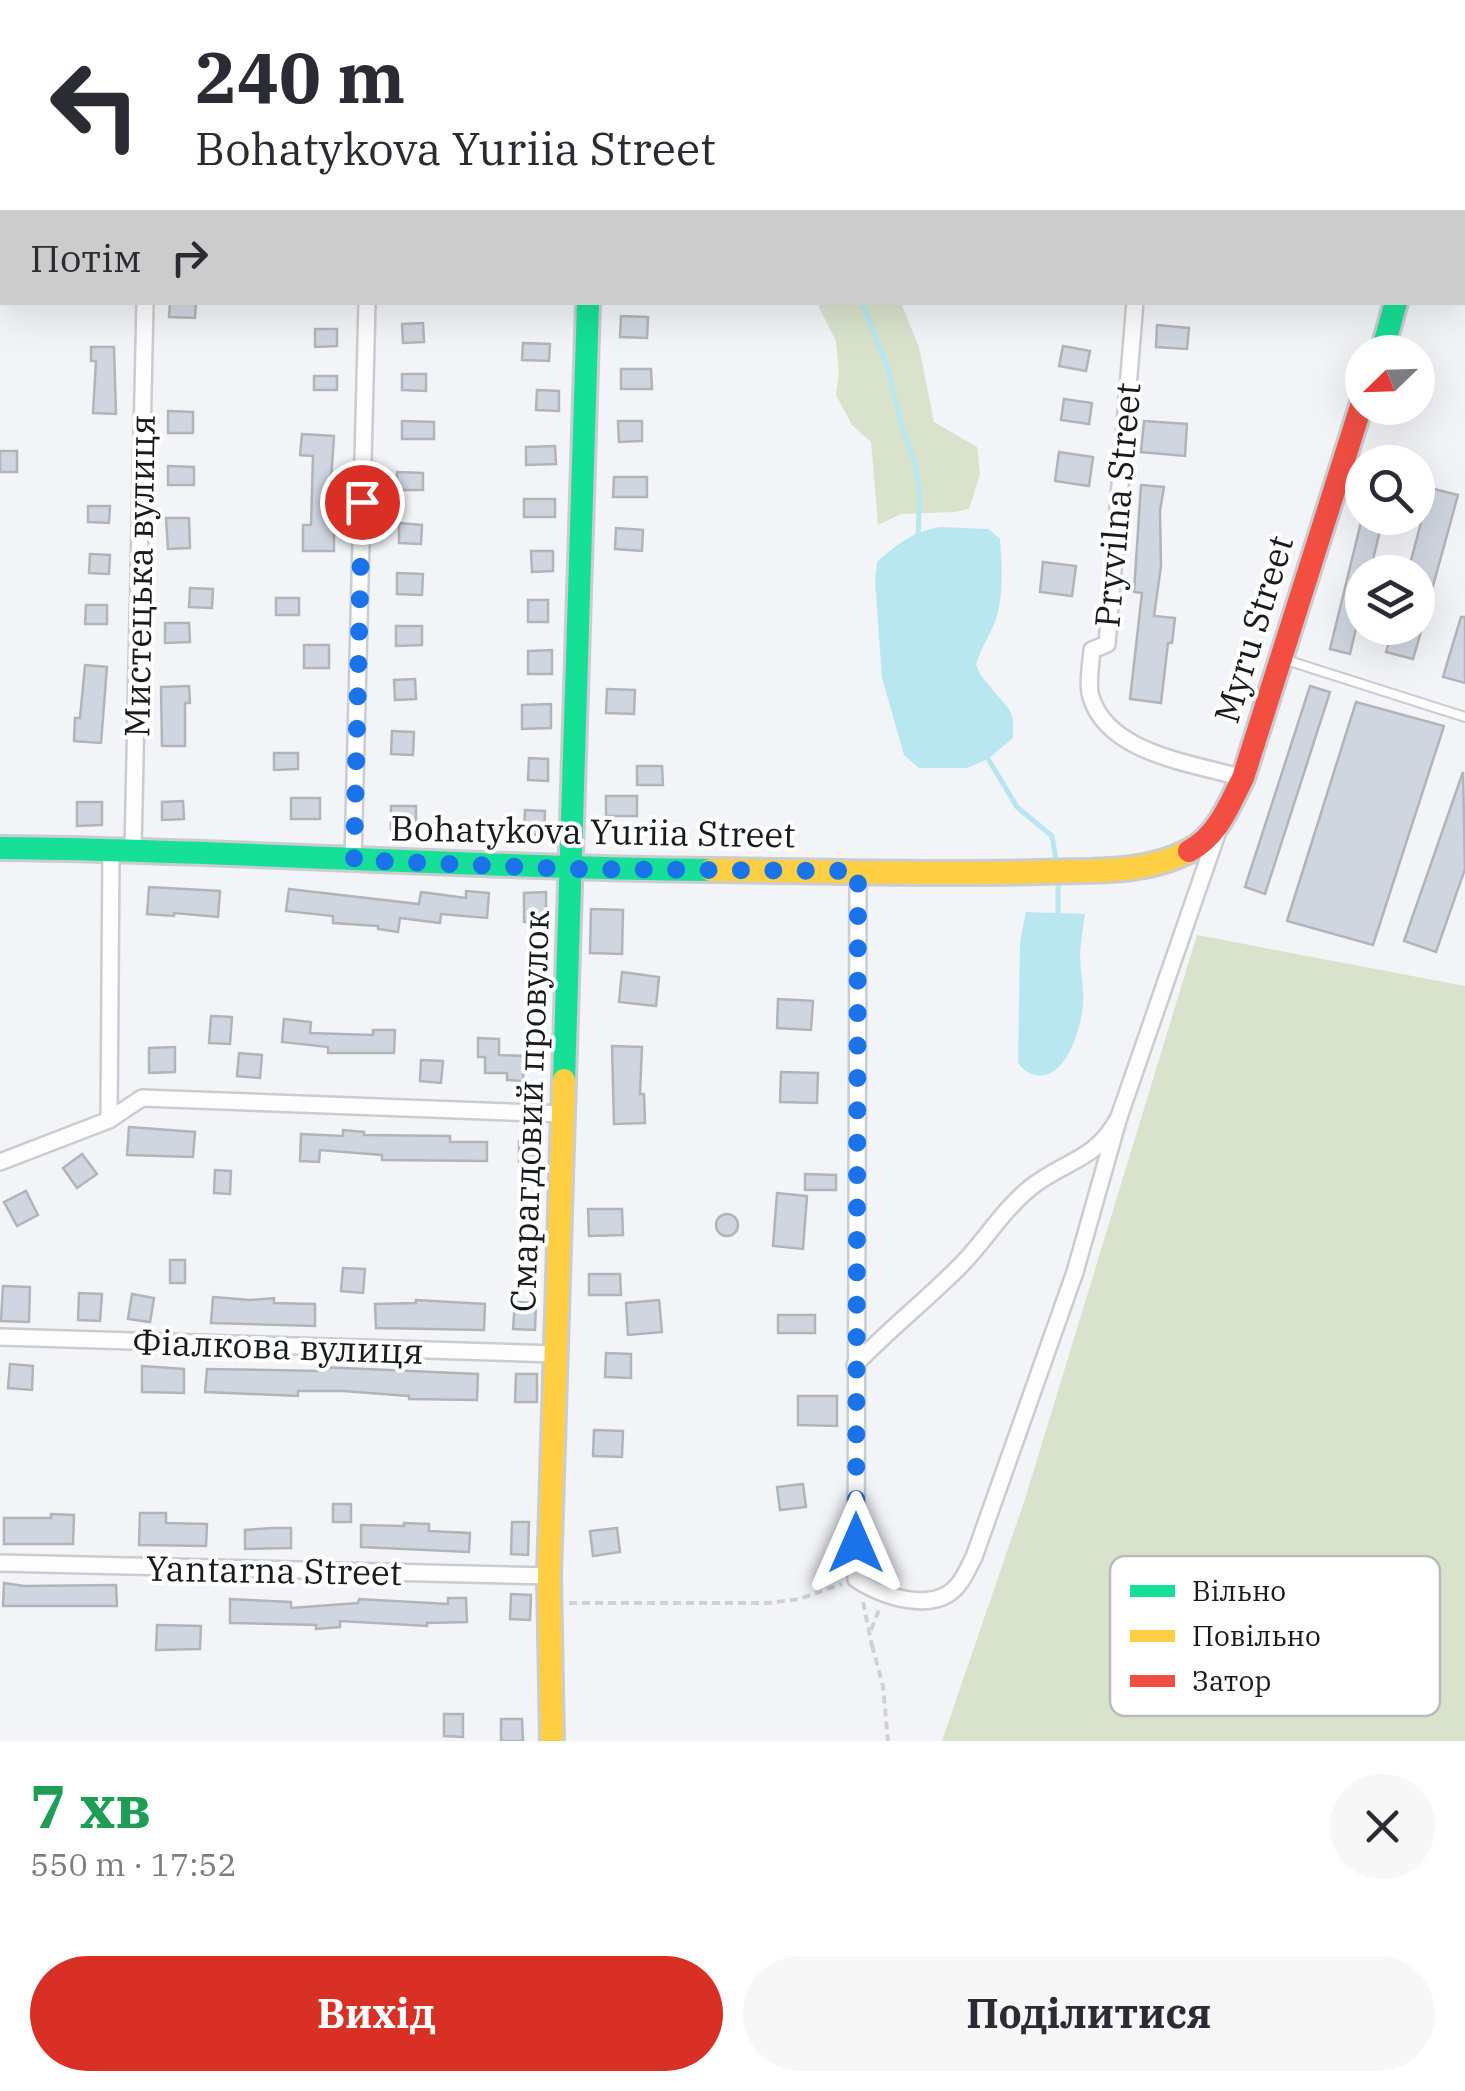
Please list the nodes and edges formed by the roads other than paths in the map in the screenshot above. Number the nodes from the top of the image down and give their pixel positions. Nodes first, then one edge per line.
1 (145, 305) edge
2 (367, 305) edge
3 (588, 305) edge
4 (1135, 305) edge
5 (1395, 305) edge
6 (1387, 335) edge
7 (1355, 425) edge
8 (1279, 658) junction
9 (1465, 717) edge
10 (1243, 778) junction
11 (1220, 826) junction
12 (0, 848) edge
13 (122, 849) junction
14 (1182, 857) joint
15 (354, 860) junction
16 (571, 869) junction
17 (858, 871) junction
18 (562, 1114) junction
19 (1119, 1117) junction
20 (108, 1120) junction
21 (0, 1162) edge
22 (0, 1337) edge
23 (556, 1354) junction
24 (855, 1365) junction
25 (0, 1563) edge
26 (549, 1576) junction
27 (552, 1741) edge

1 - 13 street, Мистецька вулиця
2 - 15 street
3 - 16 street, Смарагдовий провулок
4 - 10 street, Pryvilna Street
5 - 6 street
7 - 8 street, Myru Street
8 - 9 lane
8 - 10 street, Myru Street
10 - 11 street, Myru Street
11 - 14 street, Myru Street
11 - 19 street
12 - 13 street, Bohatykova Yuriia Street
13 - 15 street, Bohatykova Yuriia Street
13 - 20 street, Мистецька вулиця
14 - 17 street, Bohatykova Yuriia Street
15 - 16 street, Bohatykova Yuriia Street
16 - 17 street, Bohatykova Yuriia Street
16 - 18 street, Смарагдовий провулок
17 - 24 street
18 - 20 street
18 - 23 street, Смарагдовий провулок
19 - 24 street
19 - 24 street
20 - 21 street
22 - 23 street, Фіалкова вулиця
23 - 26 street, Смарагдовий провулок
25 - 26 street, Yantarna Street
26 - 27 street, Смарагдовий провулок

